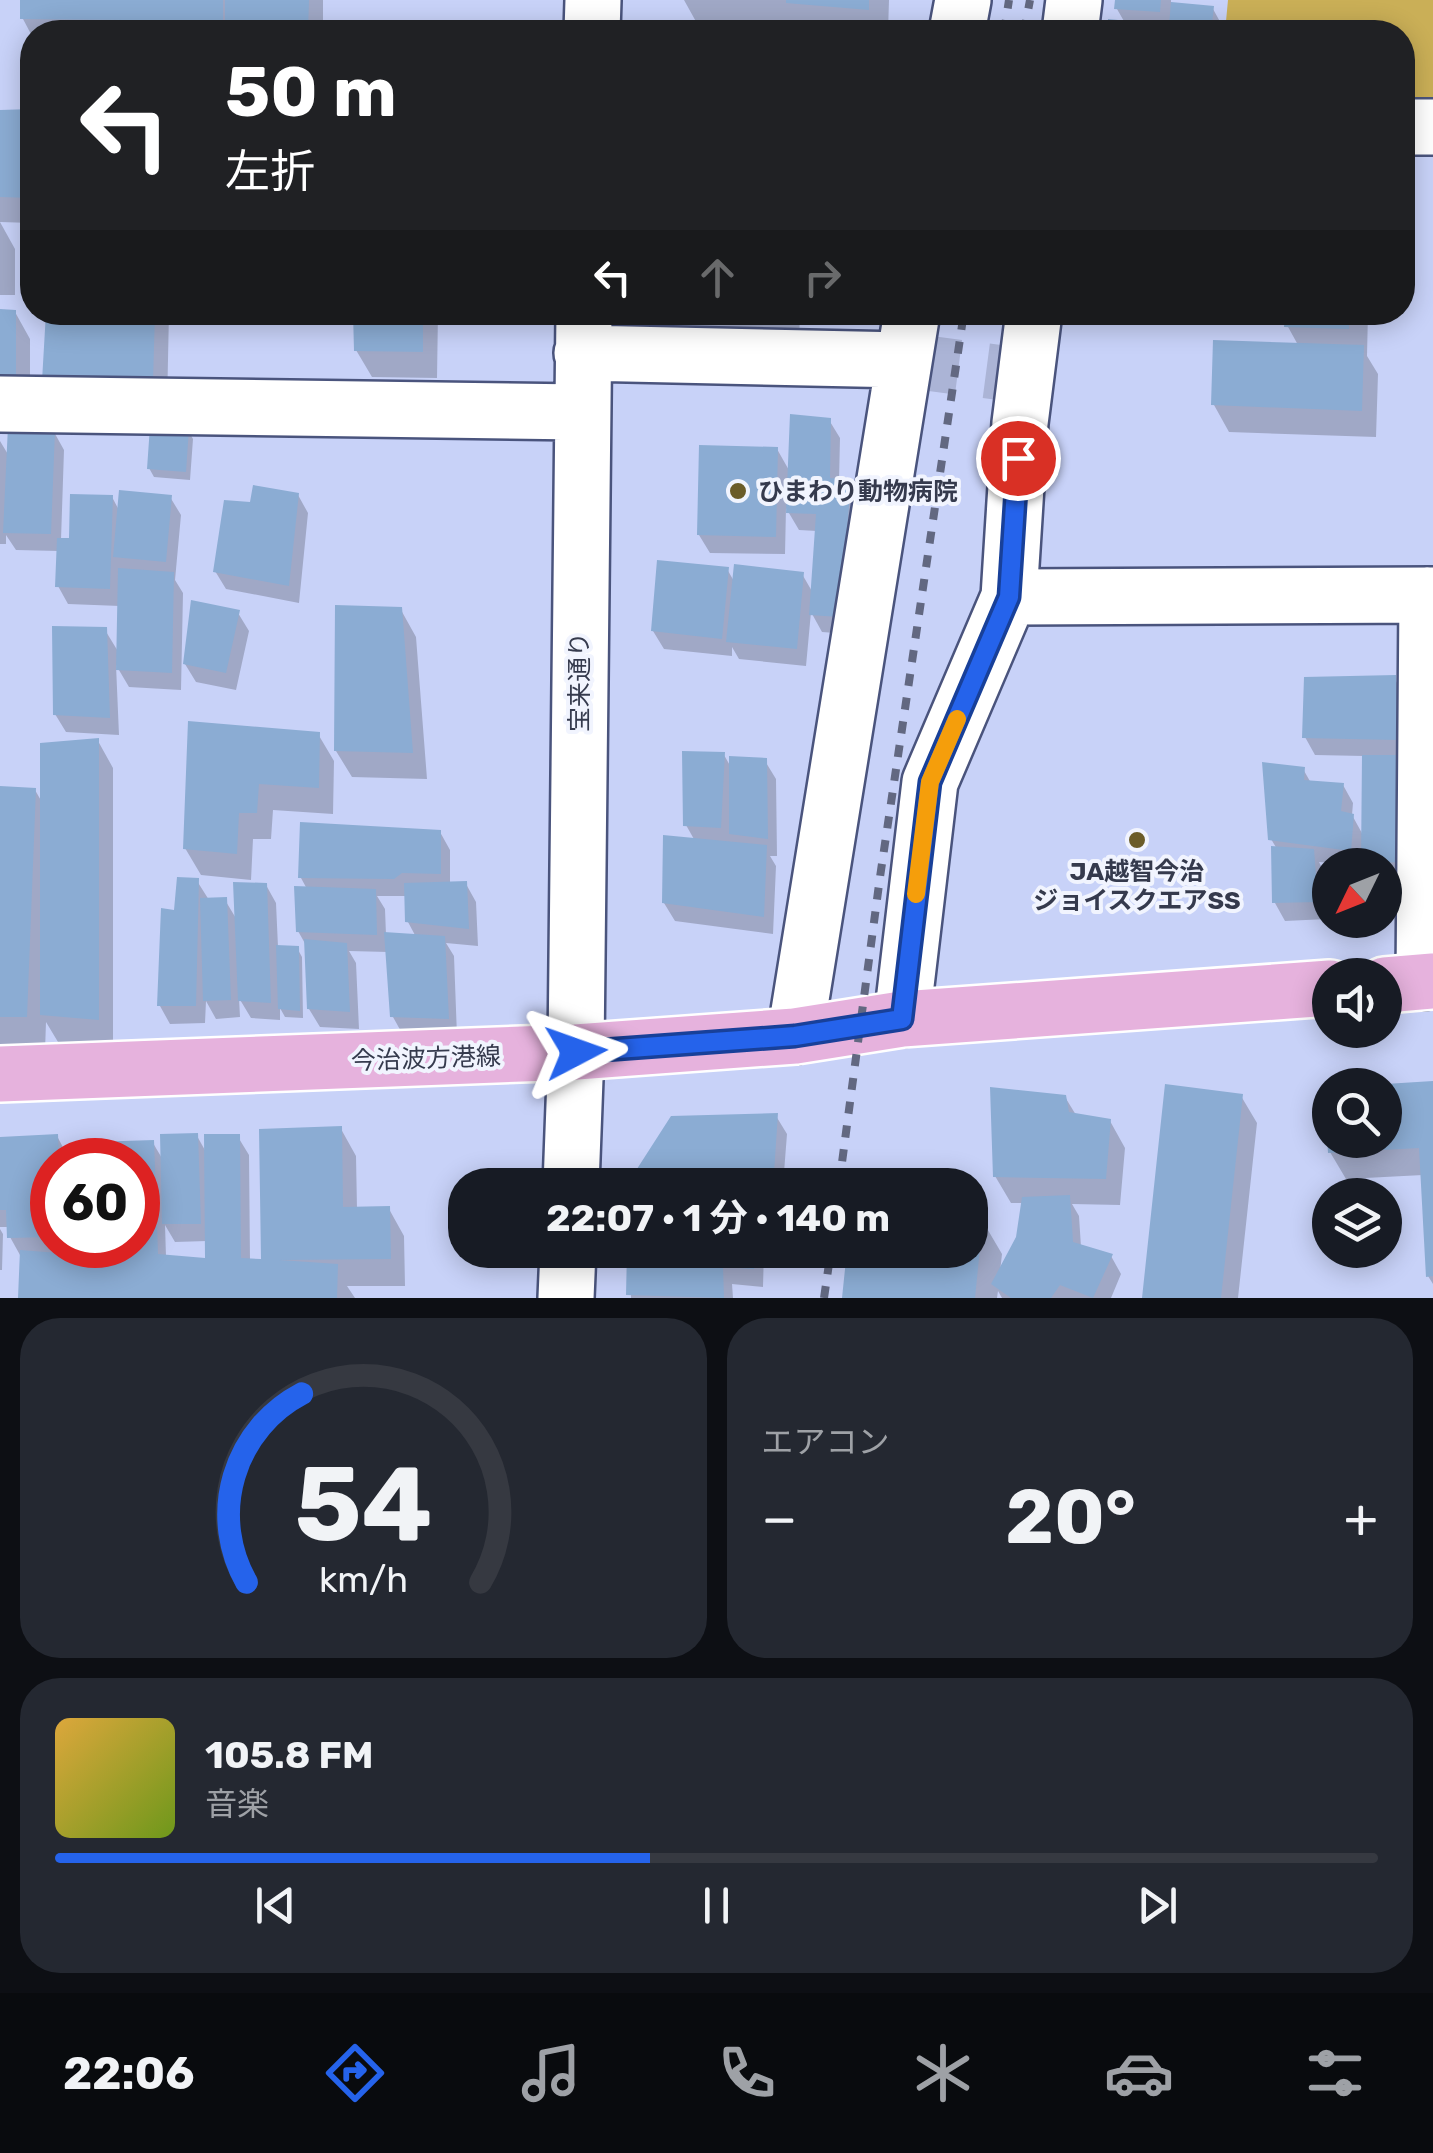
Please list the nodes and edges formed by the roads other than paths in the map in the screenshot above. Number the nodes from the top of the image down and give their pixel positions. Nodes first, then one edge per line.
1 (1032, 325) edge
2 (583, 333) edge
3 (908, 336) edge
4 (0, 404) edge
5 (580, 412) junction
6 (1430, 595) edge
7 (1009, 597) junction
8 (1414, 982) edge
9 (1312, 989) edge
10 (902, 1019) junction
11 (795, 1036) junction
12 (576, 1052) junction
13 (0, 1074) edge
14 (571, 1168) edge
15 (567, 1268) edge
16 (566, 1298) edge

1 - 7 street
2 - 3 street
2 - 5 street, 宝来通り
3 - 11 street
4 - 5 street
5 - 12 street, 宝来通り
6 - 7 street
6 - 8 street
7 - 10 street
9 - 10 main road, 今治波方港線
10 - 11 main road, 今治波方港線
11 - 12 main road, 今治波方港線
12 - 13 main road, 今治波方港線
12 - 14 street, 宝来通り
15 - 16 street

